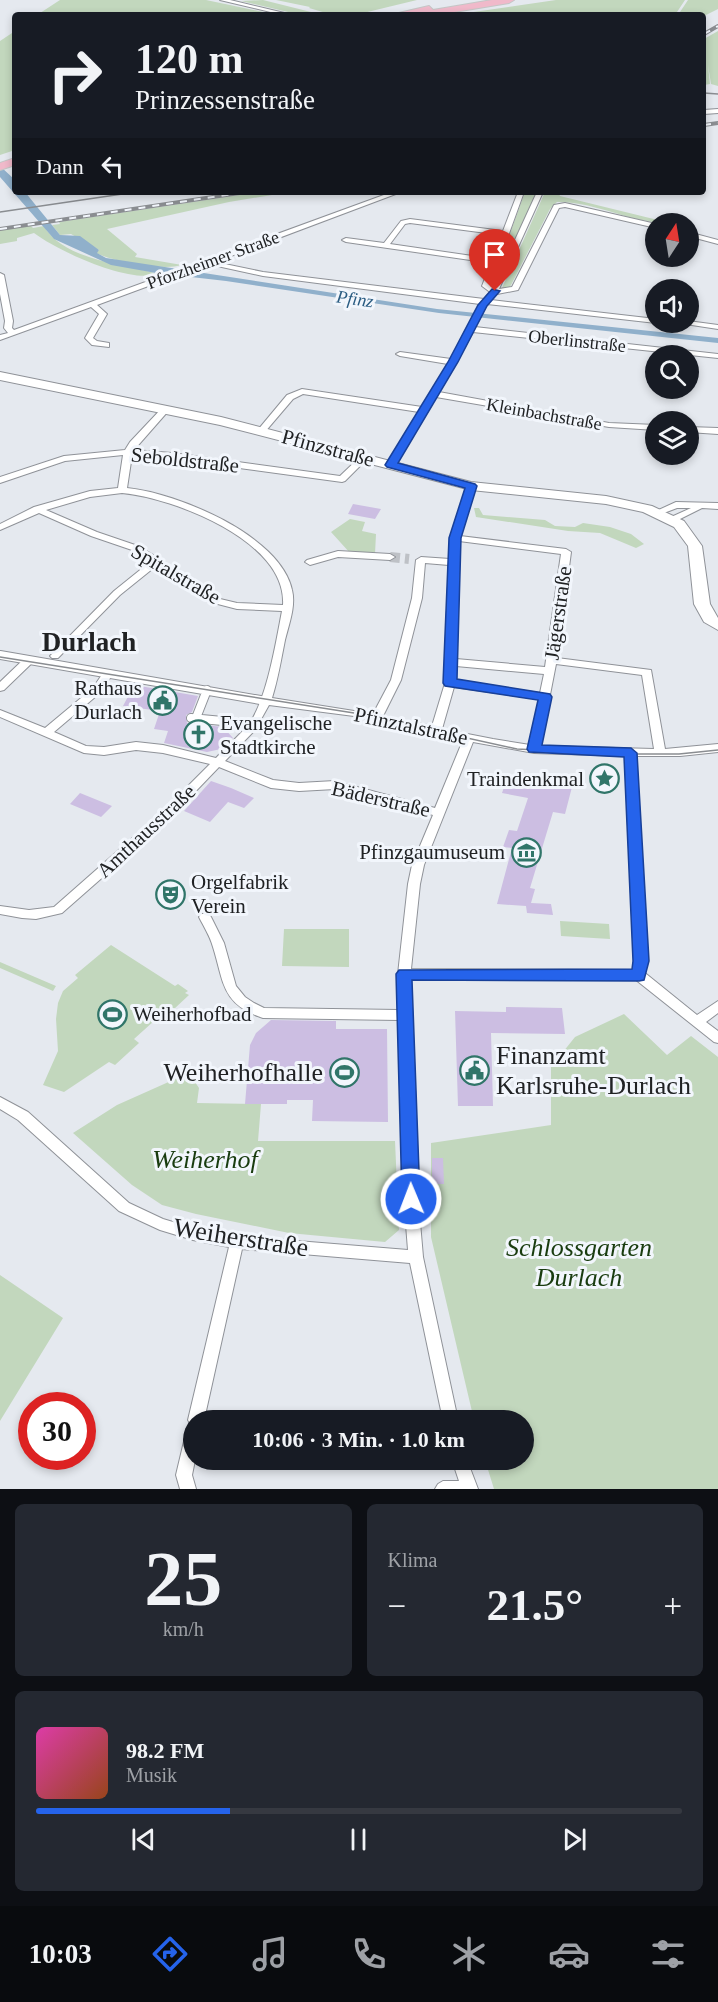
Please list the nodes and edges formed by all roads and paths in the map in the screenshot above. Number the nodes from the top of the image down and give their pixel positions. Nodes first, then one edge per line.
1 (223, 0) edge
2 (480, 0) edge
3 (509, 0) edge
4 (277, 12) edge
5 (412, 12) edge
6 (437, 12) edge
7 (390, 195) edge
8 (520, 195) edge
9 (539, 195) edge
10 (645, 223) edge
11 (506, 233) junction
12 (699, 237) edge
13 (346, 240) dead end
14 (718, 242) edge
15 (386, 245) junction
16 (494, 261) junction
17 (208, 262) junction
18 (0, 275) edge
19 (495, 291) junction
20 (486, 303) junction
21 (92, 304) junction
22 (645, 320) edge
23 (699, 325) edge
24 (718, 327) edge
25 (471, 329) junction
26 (7, 330) edge
27 (0, 338) edge
28 (106, 345) dead end
29 (400, 354) dead end
30 (718, 356) edge
31 (453, 362) junction
32 (0, 376) edge
33 (434, 394) junction
34 (166, 409) junction
35 (424, 410) junction
36 (645, 427) edge
37 (699, 430) edge
38 (261, 431) junction
39 (718, 431) edge
40 (128, 452) junction
41 (364, 458) junction
42 (391, 465) junction
43 (0, 480) edge
44 (471, 486) junction
45 (122, 490) junction
46 (717, 506) edge
47 (37, 509) junction
48 (656, 513) junction
49 (672, 520) junction
50 (0, 527) edge
51 (455, 538) junction
52 (390, 557) tunnel mouth
53 (409, 559) tunnel mouth
54 (421, 560) junction
55 (157, 561) junction
56 (310, 562) dead end
57 (454, 562) junction
58 (287, 608) junction
59 (718, 625) edge
60 (0, 655) edge
61 (551, 660) junction
62 (28, 661) junction
63 (52, 661) junction
64 (451, 662) junction
65 (550, 671) junction
66 (107, 675) junction
67 (450, 683) junction
68 (0, 688) edge
69 (207, 690) junction
70 (546, 697) junction
71 (266, 700) junction
72 (0, 713) edge
73 (377, 717) junction
74 (254, 724) junction
75 (436, 731) junction
76 (47, 732) junction
77 (469, 738) junction
78 (718, 748) edge
79 (534, 749) junction
80 (660, 752) junction
81 (631, 753) junction
82 (218, 763) junction
83 (440, 813) junction
84 (0, 910) edge
85 (205, 917) dead end
86 (404, 974) junction
87 (639, 975) junction
88 (718, 1006) edge
89 (405, 1015) junction
90 (698, 1021) junction
91 (718, 1038) edge
92 (0, 1102) edge
93 (237, 1242) junction
94 (416, 1257) junction
95 (198, 1410) edge
96 (449, 1410) edge
97 (185, 1470) edge
98 (463, 1470) edge
99 (188, 1489) edge
100 (443, 1489) edge
101 (469, 1489) edge

1 - 4 street
2 - 5 main road
3 - 6 main road
7 - 17 street, Pforzheimer Straße
8 - 11 street
9 - 19 street
10 - 19 street
11 - 15 street
11 - 16 street
12 - 14 street
13 - 15 street
15 - 16 street
16 - 19 street
17 - 20 street
17 - 21 street, Pforzheimer Straße
18 - 26 street
19 - 20 street
20 - 22 street
20 - 25 street
21 - 26 street, Pforzheimer Straße
21 - 28 street
23 - 24 street
25 - 30 street, Oberlinstraße
25 - 31 street
26 - 27 street, Pforzheimer Straße
29 - 31 street
31 - 33 street
32 - 34 main road, Pfinzstraße
33 - 35 street
33 - 36 street, Kleinbachstraße
34 - 38 main road, Pfinzstraße
34 - 40 street
35 - 38 street
35 - 42 street
37 - 39 street
38 - 41 main road, Pfinzstraße
40 - 41 street, Seboldstraße
40 - 43 street, Seboldstraße
40 - 45 street
41 - 42 main road, Pfinzstraße
42 - 44 main road, Pfinzstraße
44 - 48 main road, Pfinzstraße
44 - 51 street
45 - 47 street, Amthausstraße
45 - 58 street, Amthausstraße
46 - 48 street
46 - 49 street
47 - 50 street, Amthausstraße
47 - 55 street, Spitalstraße
48 - 49 main road, Pfinzstraße
49 - 59 main road
51 - 57 street
51 - 61 street, Jägerstraße
52 - 56 street
53 - 54 street
54 - 57 street
54 - 73 street
55 - 58 street, Spitalstraße
55 - 63 street
57 - 64 street
58 - 71 street, Amthausstraße
60 - 62 street, Pfinztalstraße
61 - 65 street, Jägerstraße
61 - 80 street
62 - 63 street, Pfinztalstraße
62 - 68 street
63 - 66 street, Pfinztalstraße
64 - 65 street
64 - 67 street
65 - 70 street, Jägerstraße
66 - 69 street, Pfinztalstraße
66 - 76 street
67 - 70 street
67 - 75 street
69 - 71 street, Pfinztalstraße
69 - 74 street
70 - 79 street, Jägerstraße
71 - 73 street, Pfinztalstraße
71 - 74 street, Amthausstraße
72 - 76 street
73 - 75 street, Pfinztalstraße
74 - 82 street, Amthausstraße
75 - 77 street, Pfinztalstraße
76 - 82 street, Bäderstraße
77 - 79 street, Pfinztalstraße
77 - 83 street
78 - 80 street, Pfinztalstraße
79 - 81 street, Pfinztalstraße
80 - 81 street, Pfinztalstraße
81 - 87 street
82 - 83 street, Bäderstraße
82 - 84 street, Amthausstraße
83 - 86 street
85 - 89 street
86 - 87 street
86 - 89 street
87 - 90 street
88 - 90 street
89 - 94 street
90 - 91 street
92 - 93 street, Weiherstraße
93 - 94 street, Weiherstraße
93 - 95 street
94 - 96 street
97 - 99 street
98 - 101 street
100 - 101 street

